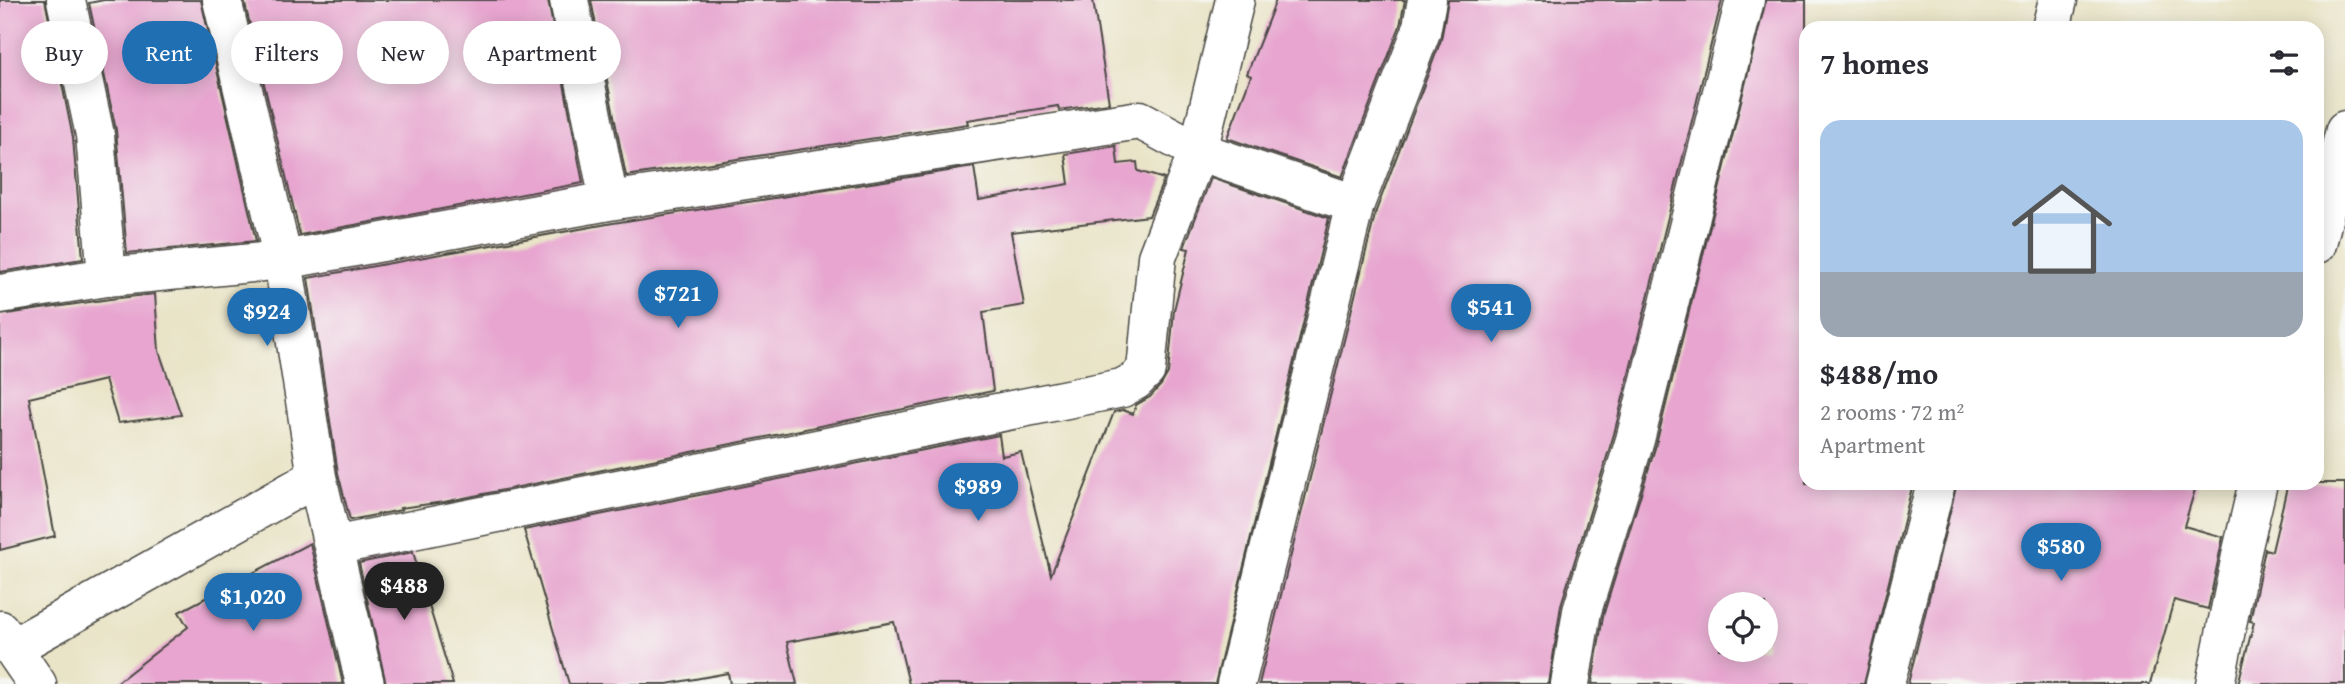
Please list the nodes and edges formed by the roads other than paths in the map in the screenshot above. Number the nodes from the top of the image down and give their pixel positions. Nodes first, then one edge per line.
1 (66, 0) edge
2 (222, 0) edge
3 (569, 0) edge
4 (1235, 0) edge
5 (1427, 0) edge
6 (1745, 0) edge
7 (2058, 0) edge
8 (2053, 21) edge
9 (2345, 130) edge
10 (1198, 151) junction
11 (609, 201) junction
12 (1354, 204) junction
13 (2324, 216) edge
14 (283, 260) junction
15 (107, 277) junction
16 (0, 295) edge
17 (317, 477) junction
18 (1934, 490) edge
19 (2256, 490) edge
20 (333, 546) junction
21 (6, 639) edge
22 (37, 684) edge
23 (365, 684) edge
24 (1236, 684) edge
25 (1570, 684) edge
26 (1885, 684) edge
27 (2215, 684) edge

1 - 15 street
2 - 14 street
3 - 11 street
4 - 10 street
5 - 12 street
6 - 25 street
7 - 8 street
9 - 13 street
10 - 11 street
10 - 12 street
10 - 20 street
11 - 14 street
12 - 24 street
14 - 15 street
14 - 17 street
15 - 16 street
17 - 20 street
17 - 21 street
18 - 26 street
19 - 27 street
20 - 23 street
21 - 22 street

